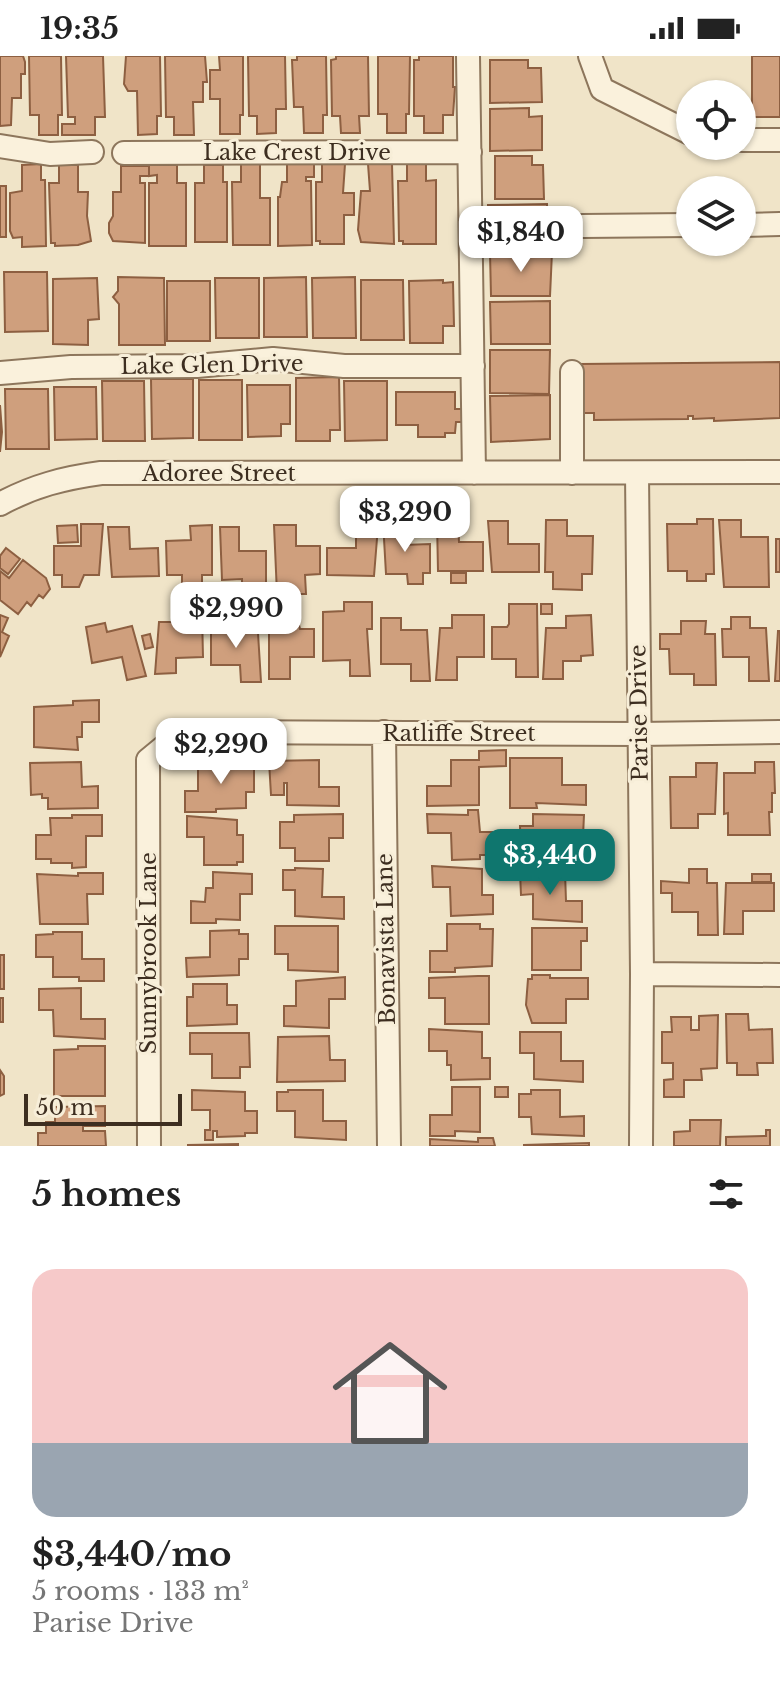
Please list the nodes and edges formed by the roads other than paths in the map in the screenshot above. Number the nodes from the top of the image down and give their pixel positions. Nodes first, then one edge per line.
1 (468, 56) edge
2 (590, 56) edge
3 (676, 126) edge
4 (756, 140) edge
5 (780, 140) edge
6 (0, 146) edge
7 (92, 152) dead end
8 (470, 152) junction
9 (124, 153) dead end
10 (780, 224) edge
11 (676, 225) edge
12 (756, 225) edge
13 (582, 226) dead end
14 (473, 366) junction
15 (572, 372) dead end
16 (0, 373) edge
17 (780, 472) edge
18 (474, 473) junction
19 (572, 473) junction
20 (637, 473) junction
21 (0, 504) edge
22 (384, 732) junction
23 (780, 732) edge
24 (639, 734) junction
25 (148, 760) joint
26 (642, 974) junction
27 (780, 975) edge
28 (149, 1146) edge
29 (389, 1146) edge
30 (641, 1146) edge

1 - 8 street
2 - 3 street
4 - 5 street
6 - 7 street
8 - 9 street, Lake Crest Drive
8 - 14 street
10 - 12 street
11 - 13 street
14 - 16 street, Lake Glen Drive
14 - 18 street
15 - 19 street
17 - 20 street, Adoree Street
18 - 19 street, Adoree Street
18 - 21 street, Adoree Street
19 - 20 street, Adoree Street
20 - 24 street, Parise Drive
22 - 24 street, Ratliffe Street
22 - 25 street, Ratliffe Street
22 - 29 street, Bonavista Lane
23 - 24 street, Ratliffe Street
24 - 26 street, Parise Drive
25 - 28 street, Sunnybrook Lane
26 - 27 street
26 - 30 street, Parise Drive

